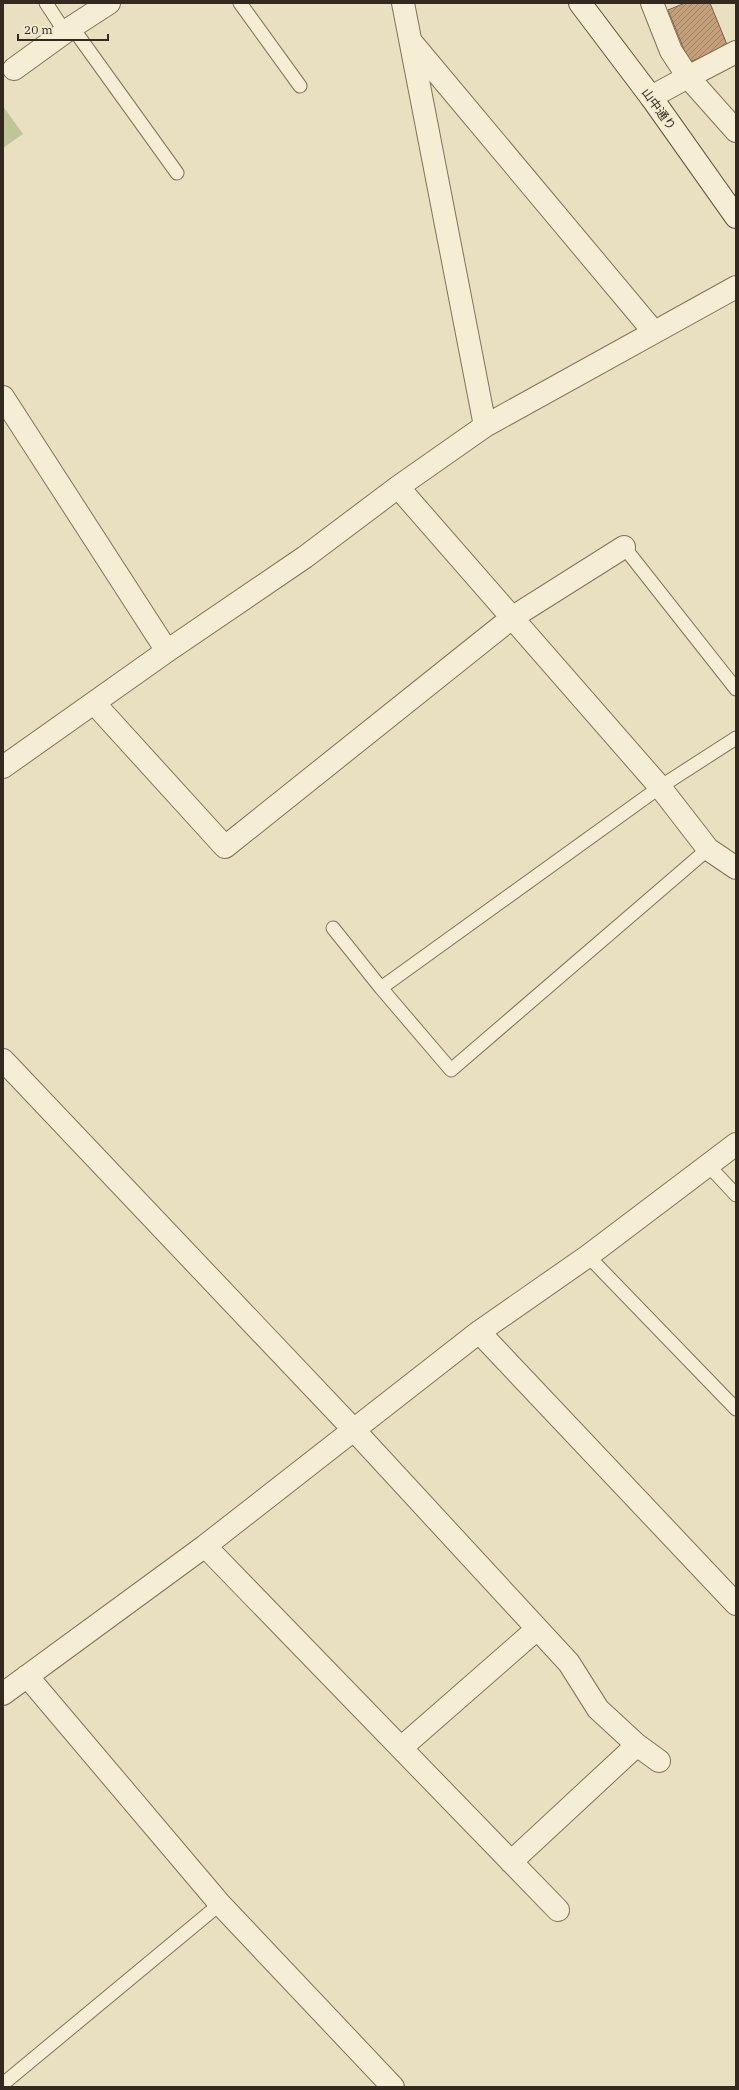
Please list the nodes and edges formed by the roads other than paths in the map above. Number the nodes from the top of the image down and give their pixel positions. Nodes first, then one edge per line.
1 (46, 3) edge
2 (109, 3) edge
3 (240, 3) edge
4 (404, 3) edge
5 (580, 3) edge
6 (652, 3) edge
7 (69, 29) junction
8 (411, 42) junction
9 (736, 52) edge
10 (14, 69) dead end
11 (688, 77) junction
12 (300, 86) dead end
13 (651, 97) junction
14 (736, 131) edge
15 (177, 173) dead end
16 (736, 217) edge
17 (736, 287) edge
18 (654, 332) junction
19 (3, 397) edge
20 (485, 426) junction
21 (398, 487) junction
22 (624, 547) joint
23 (513, 617) junction
24 (167, 650) junction
25 (736, 689) edge
26 (94, 703) junction
27 (736, 738) edge
28 (3, 767) edge
29 (660, 787) junction
30 (708, 849) junction
31 (736, 868) edge
32 (333, 928) dead end
33 (381, 988) junction
34 (3, 1060) edge
35 (736, 1144) edge
36 (708, 1165) junction
37 (736, 1196) edge
38 (588, 1256) junction
39 (479, 1332) junction
40 (736, 1409) edge
41 (354, 1430) junction
42 (205, 1546) junction
43 (736, 1604) edge
44 (537, 1629) junction
45 (27, 1676) junction
46 (3, 1694) edge
47 (636, 1745) junction
48 (401, 1748) junction
49 (659, 1761) dead end
50 (511, 1862) junction
51 (220, 1904) junction
52 (558, 1910) dead end
53 (3, 2084) edge
54 (393, 2087) edge

1 - 7 lane
2 - 7 street
3 - 12 lane
4 - 8 street
5 - 13 street, 山中通り
6 - 11 street
7 - 10 street
7 - 15 lane
8 - 18 street
8 - 20 street
9 - 11 street
11 - 13 street
11 - 14 street
13 - 16 street, 山中通り
17 - 18 street
18 - 20 street
19 - 24 street
20 - 21 street
21 - 23 street
21 - 24 street
22 - 23 street
22 - 25 lane
23 - 26 street
23 - 29 street
24 - 26 street
26 - 28 street
27 - 29 lane
29 - 30 street
29 - 33 lane
30 - 31 street
30 - 33 lane
32 - 33 lane
34 - 41 street
35 - 36 street
36 - 37 lane
36 - 38 street
38 - 39 street
38 - 40 lane
39 - 41 street
39 - 43 street
41 - 42 street
41 - 44 street
42 - 45 street
42 - 48 street
44 - 47 street
44 - 48 street
45 - 46 street
45 - 51 street
47 - 49 street
47 - 50 street
48 - 50 street
50 - 52 street
51 - 53 lane
51 - 54 street

